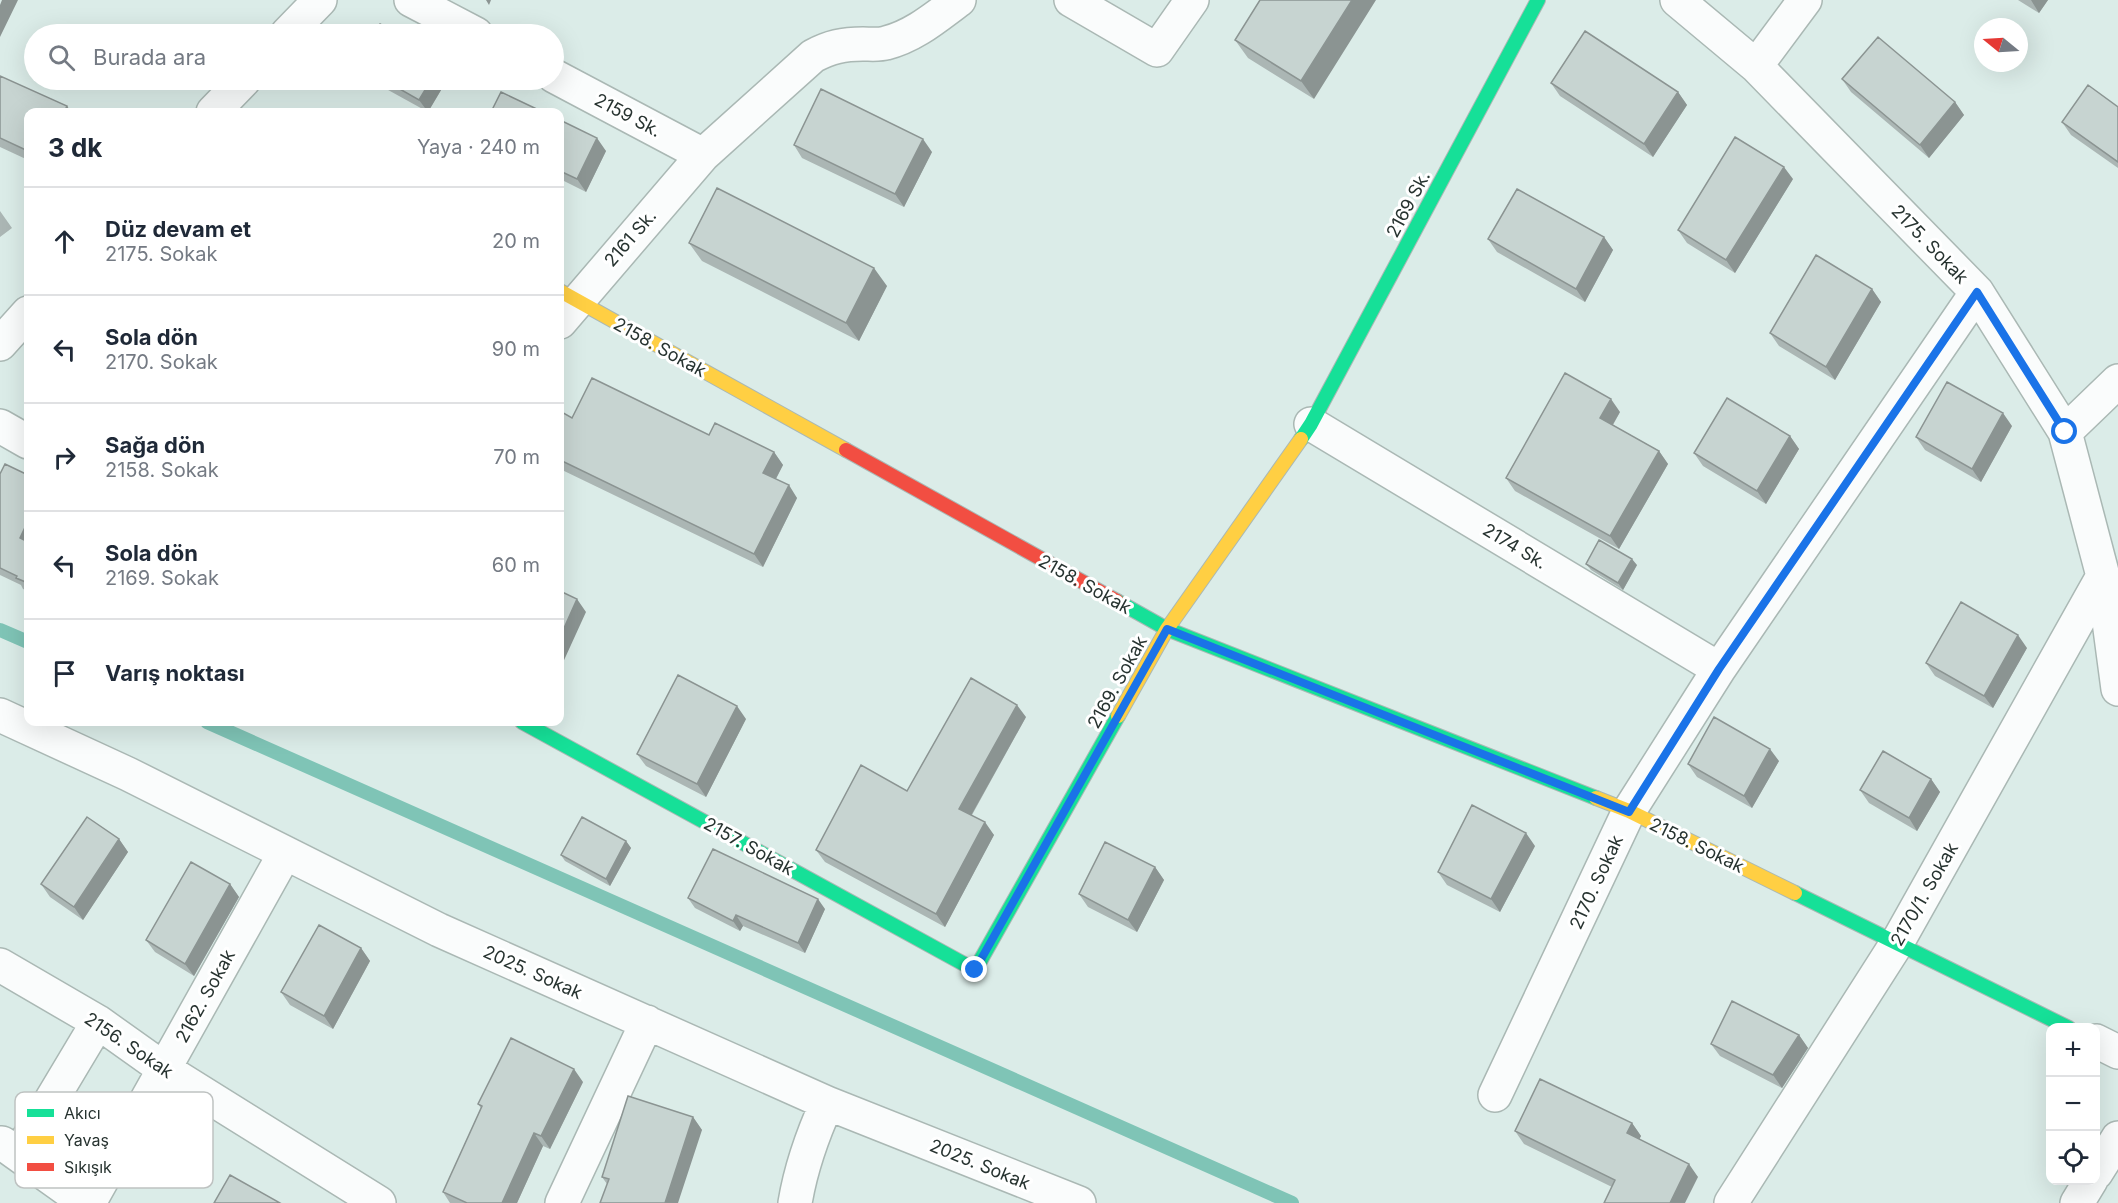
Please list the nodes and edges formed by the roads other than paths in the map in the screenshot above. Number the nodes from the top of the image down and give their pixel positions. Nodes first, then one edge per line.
1 (320, 0) edge
2 (411, 0) edge
3 (959, 0) edge
4 (1071, 0) edge
5 (1192, 0) edge
6 (1538, 0) edge
7 (1677, 0) edge
8 (1805, 0) edge
9 (297, 24) edge
10 (457, 24) edge
11 (1756, 66) junction
12 (564, 81) edge
13 (237, 90) edge
14 (225, 108) edge
15 (703, 155) junction
16 (1977, 292) junction
17 (565, 305) edge
18 (24, 317) edge
19 (0, 344) edge
20 (2118, 381) edge
21 (1311, 424) junction
22 (0, 426) edge
23 (2065, 432) junction
24 (24, 440) edge
25 (2103, 576) junction
26 (1167, 629) junction
27 (1719, 669) junction
28 (2118, 689) edge
29 (0, 715) edge
30 (529, 726) edge
31 (1629, 812) junction
32 (285, 853) junction
33 (1897, 943) junction
34 (0, 965) edge
35 (975, 970) joint
36 (98, 1022) junction
37 (647, 1022) junction
38 (2059, 1023) edge
39 (2100, 1043) edge
40 (2118, 1052) edge
41 (164, 1069) junction
42 (49, 1092) edge
43 (151, 1092) edge
44 (201, 1092) edge
45 (1495, 1095) dead end
46 (213, 1100) edge
47 (826, 1103) junction
48 (2118, 1138) edge
49 (2100, 1167) edge
50 (2088, 1185) edge
51 (67, 1188) edge
52 (97, 1188) edge
53 (88, 1203) edge
54 (379, 1203) edge
55 (562, 1203) edge
56 (795, 1203) edge
57 (1078, 1203) edge
58 (1731, 1203) edge
59 (2077, 1203) edge

1 - 9 street
2 - 10 street
3 - 15 street, 2161 Sk.
4 - 5 street
6 - 21 street, 2169 Sk.
7 - 11 street, 2175. Sokak
8 - 11 street
11 - 16 street, 2175. Sokak
12 - 15 street, 2159 Sk.
13 - 14 street
15 - 17 street, 2161 Sk.
16 - 23 street, 2175. Sokak
16 - 27 street, 2170. Sokak
17 - 26 street, 2158. Sokak
18 - 19 street
20 - 23 street
21 - 26 street, 2169. Sokak
21 - 27 street, 2174 Sk.
22 - 24 street
23 - 25 street, 2175. Sokak
25 - 28 street, 2175. Sokak
25 - 33 street, 2170/1. Sokak
26 - 31 street, 2158. Sokak
26 - 35 street, 2169. Sokak
27 - 31 street, 2170. Sokak
29 - 32 street, 2025. Sokak
30 - 35 street, 2157. Sokak
31 - 33 street, 2158. Sokak
31 - 45 street, 2170. Sokak
32 - 37 street, 2025. Sokak
32 - 41 street, 2162. Sokak
33 - 38 street, 2158. Sokak
33 - 58 street, 2170/1. Sokak
34 - 36 street, 2156. Sokak
36 - 41 street, 2156. Sokak
36 - 42 street
37 - 47 street, 2025. Sokak
37 - 55 street
39 - 40 street
41 - 43 street, 2162. Sokak
41 - 44 street, 2156. Sokak
46 - 54 street, 2156. Sokak
47 - 56 street
47 - 57 street, 2025. Sokak
48 - 49 street
50 - 59 street
51 - 53 street
52 - 53 street, 2162. Sokak

